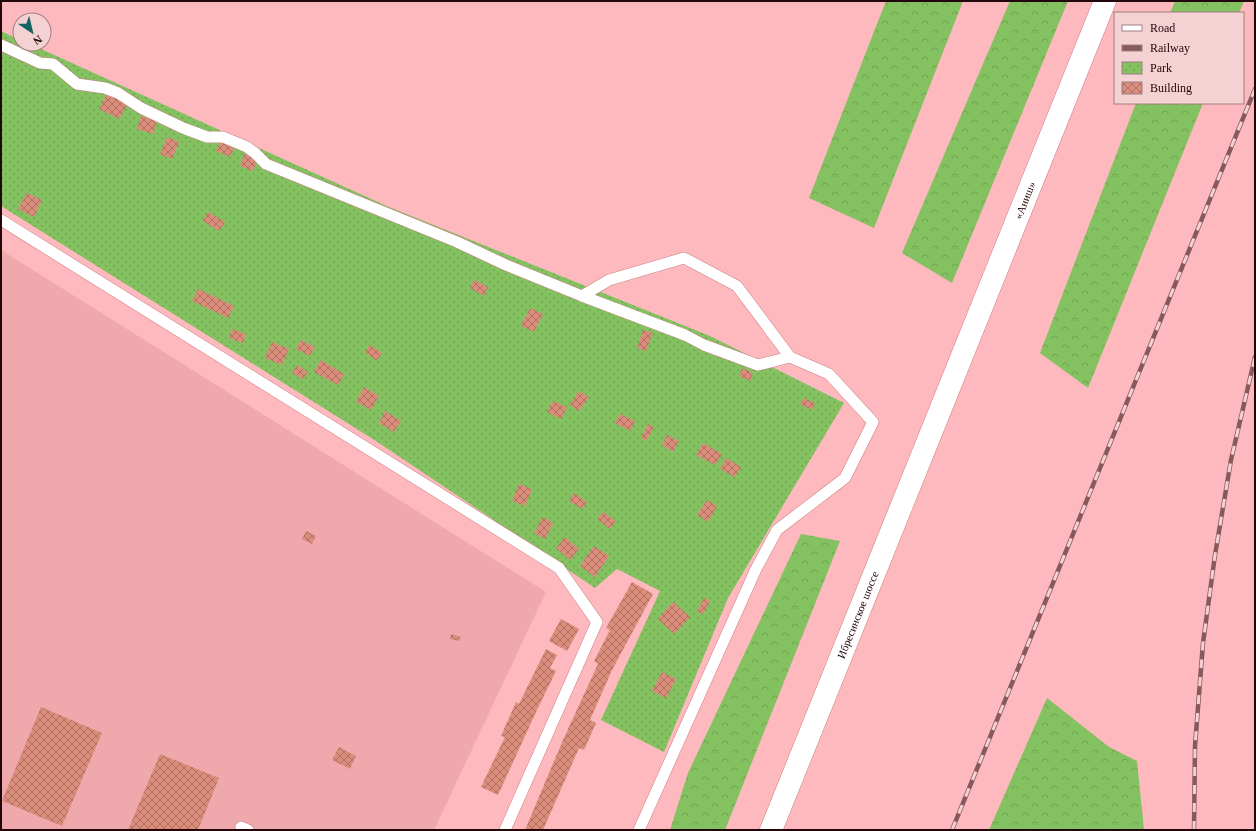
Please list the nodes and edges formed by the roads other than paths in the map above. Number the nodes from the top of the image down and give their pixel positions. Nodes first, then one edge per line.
1 (1105, 1) edge
2 (1, 45) edge
3 (1, 220) edge
4 (582, 296) junction
5 (790, 357) junction
6 (944, 399) joint
7 (505, 830) edge
8 (639, 830) edge
9 (771, 830) edge

1 - 6 main road, «Аниш»
2 - 4 lane
3 - 7 lane
4 - 5 lane
4 - 5 lane
5 - 8 lane
6 - 9 main road, Ибресинское шоссе

